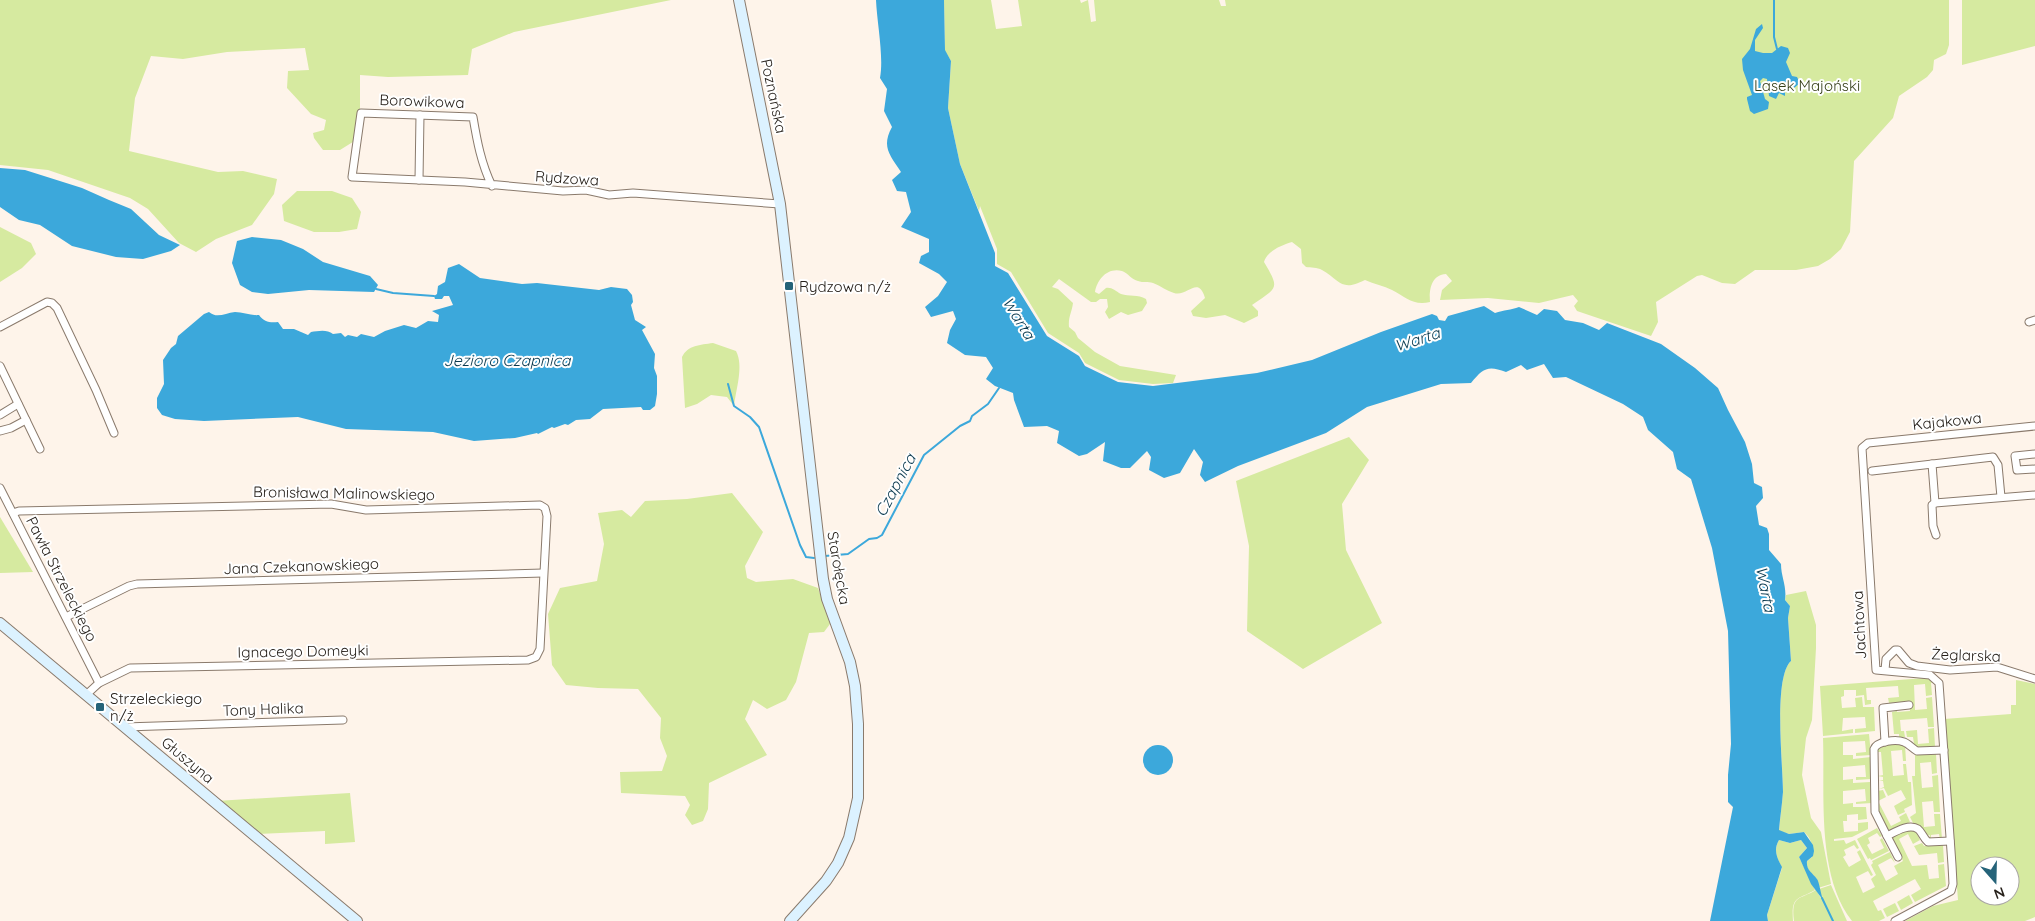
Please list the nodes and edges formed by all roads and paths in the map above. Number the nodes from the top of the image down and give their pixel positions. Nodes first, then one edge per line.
1 (739, 0) edge
2 (420, 115) junction
3 (352, 177) joint
4 (418, 180) junction
5 (492, 186) junction
6 (779, 201) junction
7 (0, 327) edge
8 (0, 366) edge
9 (18, 404) junction
10 (0, 414) edge
11 (26, 420) junction
12 (2035, 426) edge
13 (0, 430) edge
14 (114, 434) dead end
15 (1863, 446) joint
16 (40, 449) dead end
17 (2035, 454) edge
18 (1932, 464) junction
19 (2035, 469) edge
20 (1872, 471) dead end
21 (0, 488) edge
22 (2035, 495) edge
23 (2001, 497) junction
24 (1935, 503) junction
25 (13, 513) junction
26 (1936, 535) dead end
27 (543, 573) junction
28 (66, 617) junction
29 (0, 623) edge
30 (528, 660) joint
31 (1885, 670) junction
32 (2035, 679) edge
33 (99, 683) junction
34 (86, 695) junction
35 (1909, 705) dead end
36 (343, 720) dead end
37 (125, 727) junction
38 (1885, 742) junction
39 (1944, 750) junction
40 (1887, 836) junction
41 (1950, 841) junction
42 (1898, 857) dead end
43 (357, 921) edge
44 (790, 921) edge
45 (1895, 921) edge

1 - 6 street, Poznańska
2 - 3 street, Borowikowa
2 - 4 street
2 - 5 street, Borowikowa
3 - 4 street, Rydzowa
4 - 5 street, Rydzowa
5 - 6 street, Rydzowa
6 - 44 street, Starołęcka
7 - 14 street
8 - 9 street
9 - 10 street
9 - 11 street
11 - 13 street
11 - 16 street
12 - 15 street, Kajakowa
15 - 31 street, Jachtowa
17 - 19 street
18 - 20 street
18 - 23 street
18 - 24 street
21 - 25 street, Pawła Strzeleckiego
22 - 23 street
23 - 24 street
24 - 26 street
25 - 27 street, Bronisława Malinowskiego
25 - 28 street, Pawła Strzeleckiego
27 - 28 street, Jana Czekanowskiego
27 - 30 street, Bronisława Malinowskiego
28 - 33 street, Pawła Strzeleckiego
29 - 34 street, Głuszyna
30 - 33 street, Ignacego Domeyki
31 - 32 street, Żeglarska
31 - 39 street, Jachtowa
33 - 34 street, Ignacego Domeyki
34 - 37 street, Głuszyna
35 - 38 street
36 - 37 street, Tony Halika
37 - 43 street, Głuszyna
38 - 39 street
38 - 40 street
39 - 41 street, Jachtowa
40 - 41 street
40 - 42 street
41 - 45 street, Jachtowa

